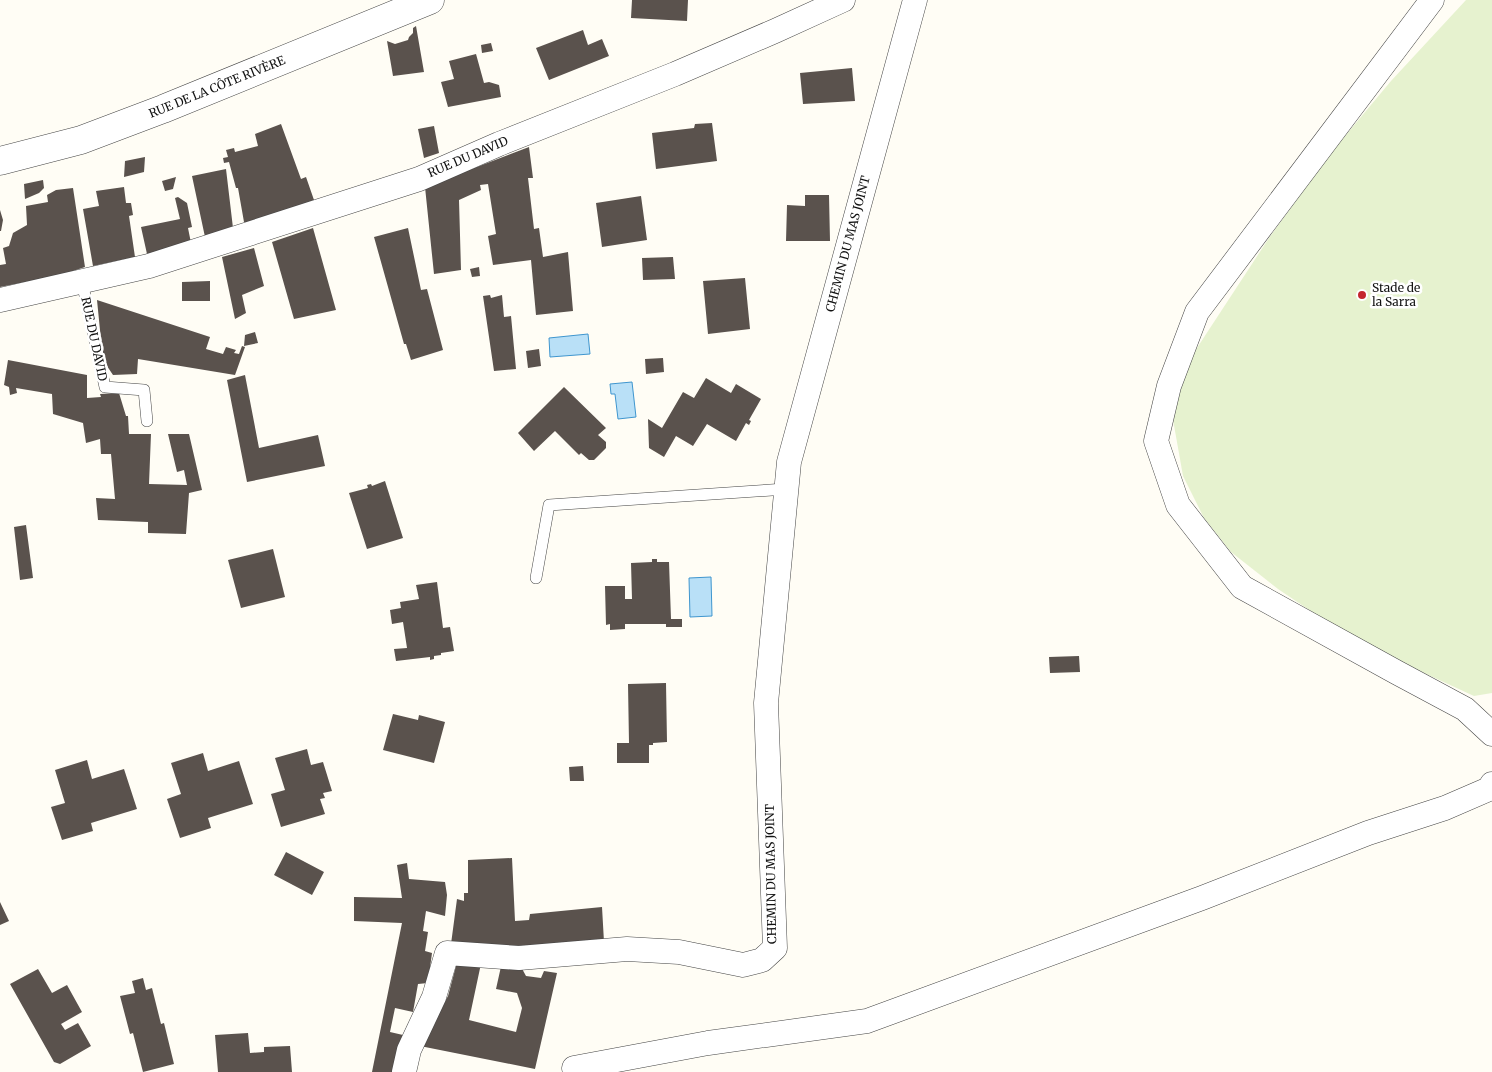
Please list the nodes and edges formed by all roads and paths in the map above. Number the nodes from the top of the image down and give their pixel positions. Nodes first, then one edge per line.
1 (430, 0) edge
2 (843, 0) edge
3 (915, 0) edge
4 (1432, 0) edge
5 (0, 161) edge
6 (82, 282) junction
7 (0, 300) edge
8 (147, 421) dead end
9 (786, 490) junction
10 (536, 578) dead end
11 (1492, 734) edge
12 (1492, 784) edge
13 (574, 1068) dead end
14 (404, 1072) edge

1 - 5 street, RUE DE LA CÔTE RIVÈRE
2 - 6 street, RUE DU DAVID
3 - 9 street, CHEMIN DU MAS JOINT
4 - 11 street
6 - 7 street, RUE DU DAVID
6 - 8 lane, RUE DU DAVID
9 - 10 lane
9 - 14 street, CHEMIN DU MAS JOINT
12 - 13 street

